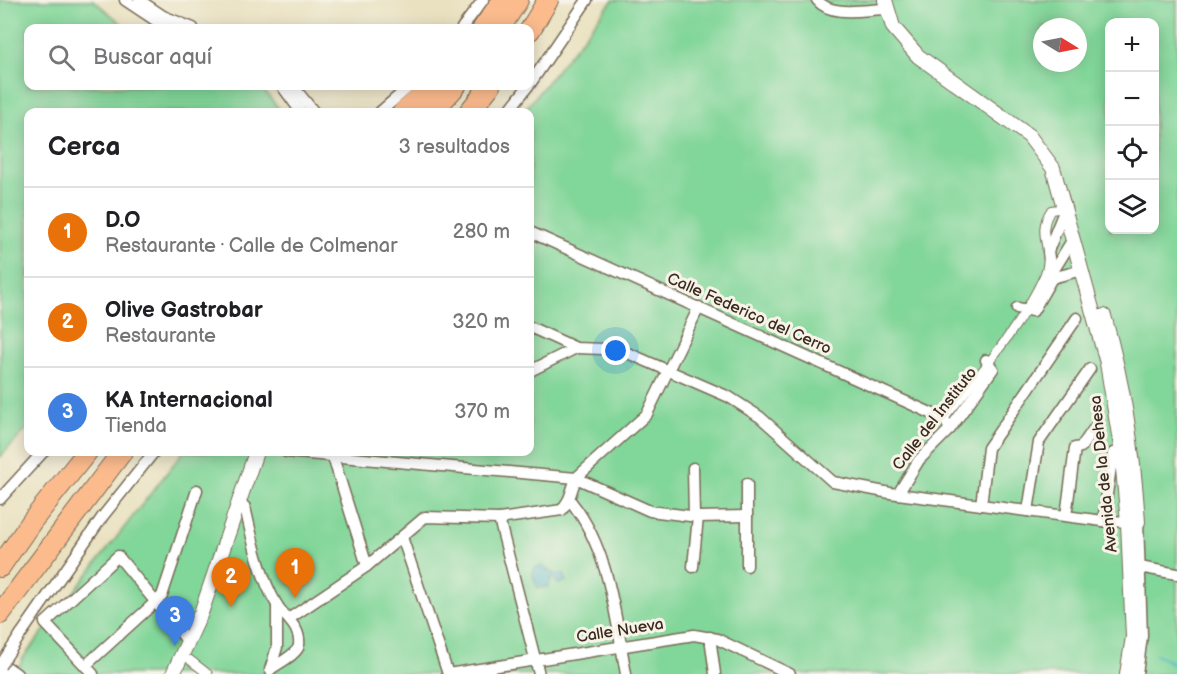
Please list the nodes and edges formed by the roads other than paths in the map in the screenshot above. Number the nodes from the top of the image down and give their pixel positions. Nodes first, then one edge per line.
1 (125, 0) edge
2 (139, 0) edge
3 (483, 0) edge
4 (503, 0) edge
5 (518, 0) edge
6 (548, 0) edge
7 (587, 0) edge
8 (817, 0) edge
9 (886, 4) edge
10 (160, 24) edge
11 (182, 24) edge
12 (465, 24) edge
13 (486, 24) edge
14 (503, 24) edge
15 (534, 24) edge
16 (534, 78) edge
17 (285, 90) edge
18 (296, 90) edge
19 (405, 90) edge
20 (428, 90) edge
21 (452, 90) edge
22 (487, 90) edge
23 (525, 90) edge
24 (298, 108) edge
25 (311, 108) edge
26 (385, 108) edge
27 (408, 108) edge
28 (436, 108) edge
29 (472, 108) edge
30 (511, 108) edge
31 (1065, 208) junction
32 (534, 234) edge
33 (1073, 239) junction
34 (1048, 251) junction
35 (1082, 270) junction
36 (1052, 276) junction
37 (699, 308) junction
38 (1021, 308) junction
39 (1077, 318) dead end
40 (534, 329) edge
41 (576, 348) junction
42 (987, 361) joint
43 (534, 368) edge
44 (1090, 369) dead end
45 (670, 370) junction
46 (1098, 423) dead end
47 (947, 424) junction
48 (1113, 453) dead end
49 (39, 456) edge
50 (84, 456) edge
51 (119, 456) edge
52 (151, 456) edge
53 (255, 456) edge
54 (263, 456) edge
55 (324, 456) edge
56 (333, 457) junction
57 (693, 468) dead end
58 (576, 478) junction
59 (747, 484) dead end
60 (197, 490) dead end
61 (898, 494) junction
62 (0, 499) edge
63 (569, 499) junction
64 (981, 505) junction
65 (244, 507) junction
66 (1028, 511) junction
67 (747, 516) junction
68 (1066, 516) junction
69 (696, 517) junction
70 (499, 519) junction
71 (1103, 521) junction
72 (1133, 522) junction
73 (402, 537) junction
74 (367, 566) junction
75 (747, 566) dead end
76 (1135, 566) junction
77 (0, 567) edge
78 (693, 567) dead end
79 (1177, 574) edge
80 (157, 602) junction
81 (278, 605) junction
82 (0, 614) edge
83 (290, 618) junction
84 (710, 637) junction
85 (189, 643) junction
86 (621, 646) junction
87 (190, 660) junction
88 (536, 660) junction
89 (0, 664) edge
90 (764, 669) edge
91 (89, 670) edge
92 (270, 671) edge
93 (17, 674) edge
94 (173, 674) edge
95 (182, 674) edge
96 (208, 674) edge
97 (448, 674) edge
98 (539, 674) edge
99 (626, 674) edge
100 (715, 674) edge
101 (790, 674) edge
102 (1127, 674) edge
103 (1137, 674) edge

1 - 10 street
2 - 11 street
3 - 12 street
4 - 13 highway
5 - 14 highway
6 - 15 highway
7 - 16 street
8 - 9 street
9 - 31 street, Avenida de la Dehesa
17 - 24 street
18 - 25 street
19 - 26 street
20 - 27 highway
21 - 28 highway
22 - 29 highway
23 - 30 street
31 - 33 street, Avenida de la Dehesa
31 - 34 street, Calle del Instituto
32 - 37 street, Calle Federico del Cerro
33 - 35 street, Avenida de la Dehesa
33 - 36 street, Calle del Instituto
33 - 72 street, Avenida de la Dehesa
34 - 36 street
34 - 38 street, Calle del Instituto
35 - 36 street
35 - 72 street, Avenida de la Dehesa
36 - 38 street, Calle del Instituto
37 - 45 street
37 - 47 street, Calle Federico del Cerro
38 - 42 street, Calle del Instituto
39 - 64 street
40 - 41 street
41 - 43 street
41 - 45 street
42 - 47 street, Calle del Instituto
44 - 66 street
45 - 58 street
45 - 61 street
46 - 68 street
47 - 61 street, Calle del Instituto
48 - 71 street
49 - 62 street
50 - 77 highway
51 - 82 highway
52 - 89 street, bridge
53 - 85 street
54 - 65 street
55 - 56 street
56 - 58 street
56 - 74 street
57 - 69 street
58 - 63 street
58 - 69 street
59 - 67 street
60 - 80 street
61 - 64 street
63 - 70 street
63 - 86 street
64 - 66 street
65 - 81 street
65 - 87 street
66 - 68 street
67 - 69 street
67 - 75 street
68 - 71 street
69 - 78 street
70 - 73 street
70 - 88 street
71 - 72 street
72 - 76 street, Avenida de la Dehesa
73 - 74 street
73 - 97 street
74 - 83 street
76 - 79 street, Avenida de la Dehesa
76 - 102 street, Avenida de la Dehesa
76 - 103 street, Avenida de la Dehesa
80 - 85 street
80 - 91 street
80 - 91 street
81 - 83 street
81 - 92 street
83 - 92 street
84 - 86 street, Calle Nueva
84 - 90 street, Calle Nueva
84 - 100 street
85 - 94 street
86 - 88 street, Calle Nueva
86 - 99 street
87 - 95 street
87 - 96 street
88 - 97 street, Calle Nueva
88 - 98 street
89 - 93 street
90 - 101 street, Calle Nueva

